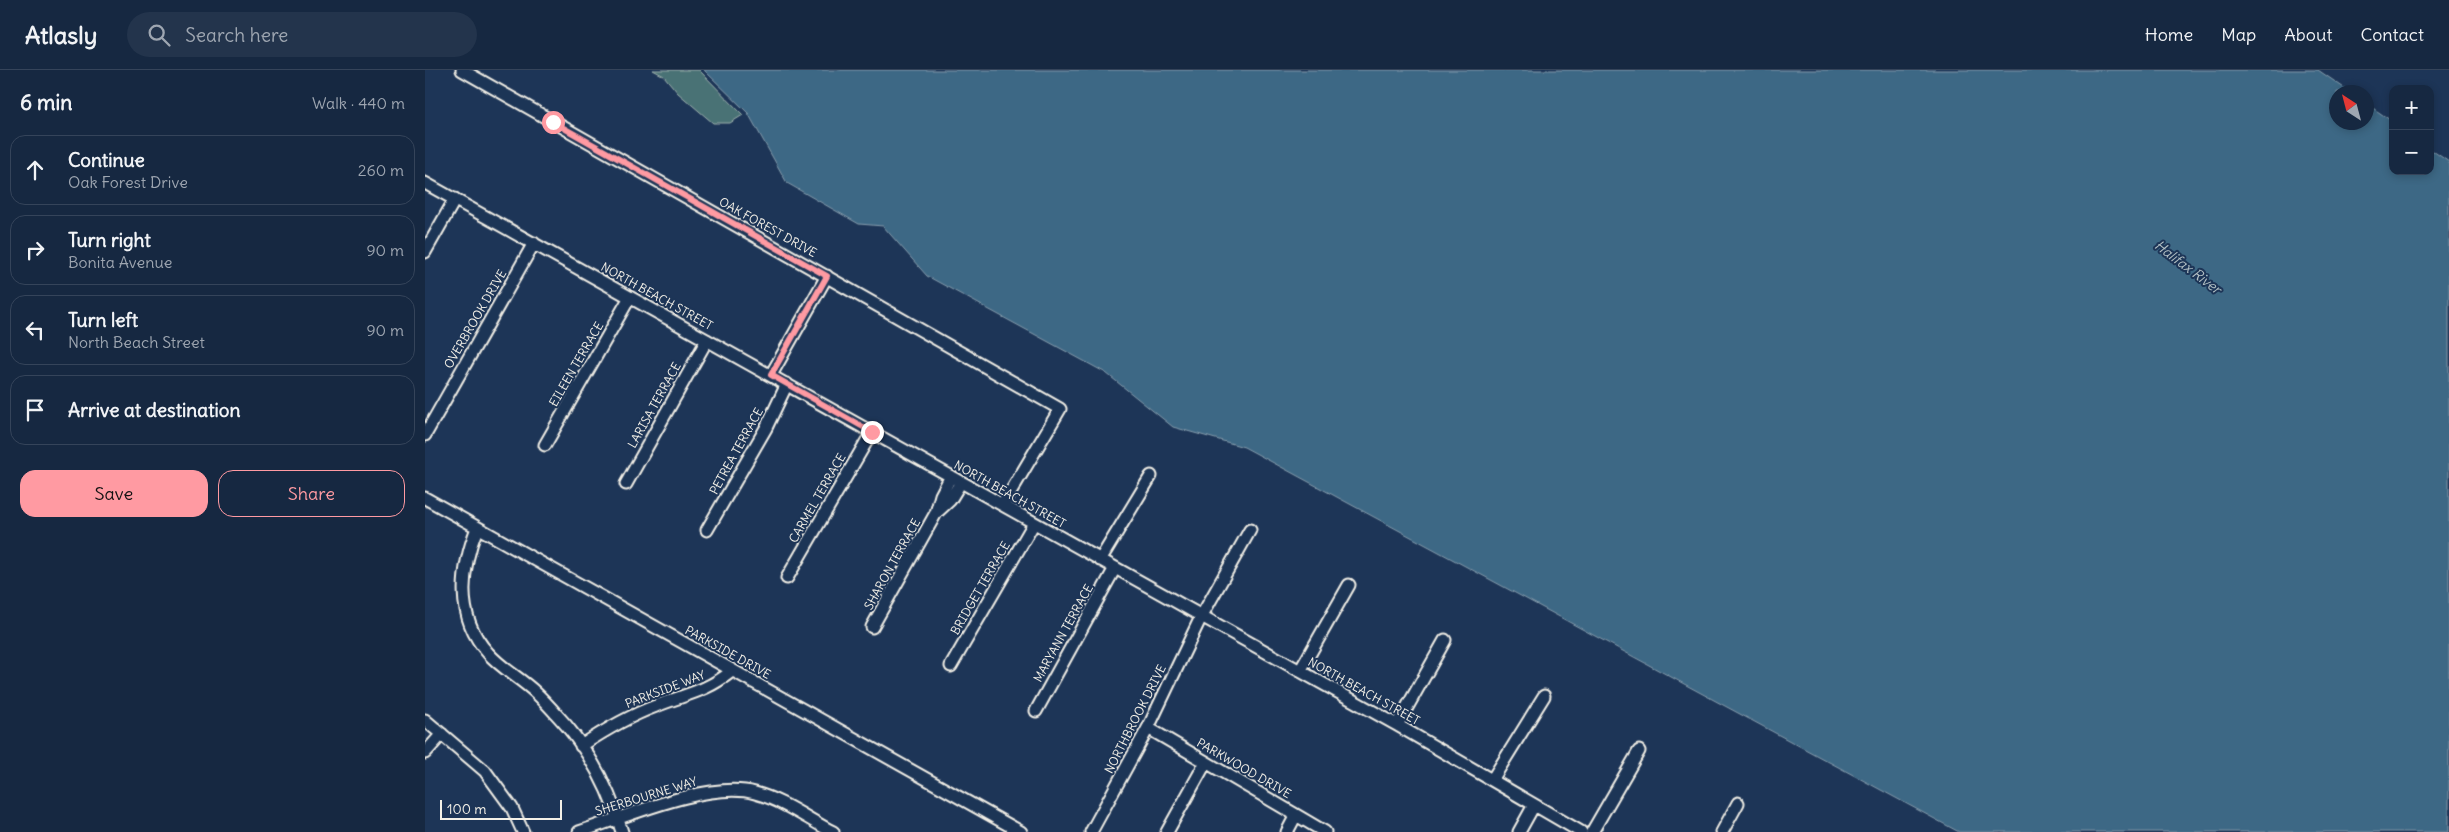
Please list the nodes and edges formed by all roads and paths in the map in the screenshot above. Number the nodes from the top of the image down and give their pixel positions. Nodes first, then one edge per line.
1 (462, 70) edge
2 (425, 182) edge
3 (455, 199) junction
4 (534, 243) junction
5 (425, 252) edge
6 (827, 276) junction
7 (630, 297) junction
8 (707, 340) junction
9 (771, 375) junction
10 (787, 384) junction
11 (872, 432) junction
12 (425, 435) edge
13 (545, 446) dead end
14 (1151, 476) dead end
15 (956, 479) junction
16 (625, 484) dead end
17 (425, 498) edge
18 (1003, 505) junction
19 (1034, 523) junction
20 (477, 528) junction
21 (707, 530) dead end
22 (1250, 530) dead end
23 (1100, 560) junction
24 (1115, 568) junction
25 (787, 578) dead end
26 (1349, 585) dead end
27 (1201, 616) junction
28 (872, 627) dead end
29 (1445, 640) dead end
30 (951, 666) dead end
31 (732, 671) junction
32 (1300, 671) junction
33 (1544, 696) dead end
34 (1036, 711) dead end
35 (425, 720) edge
36 (1397, 725) junction
37 (1148, 728) junction
38 (441, 734) junction
39 (581, 746) junction
40 (1639, 751) dead end
41 (425, 753) edge
42 (1206, 762) junction
43 (1492, 780) junction
44 (1738, 803) dead end
45 (1534, 805) junction
46 (1296, 815) junction
47 (618, 819) junction
48 (1019, 831) edge
49 (523, 832) edge
50 (579, 832) edge
51 (622, 832) edge
52 (833, 832) edge
53 (1091, 832) edge
54 (1167, 832) edge
55 (1287, 832) edge
56 (1325, 832) edge
57 (1519, 832) edge
58 (1581, 832) edge
59 (1592, 832) edge
60 (1722, 832) edge

1 - 6 street, OAK FOREST DRIVE
2 - 3 street, NORTH BEACH STREET
3 - 4 street, NORTH BEACH STREET
3 - 5 street
4 - 7 street, NORTH BEACH STREET
4 - 12 street, OVERBROOK DRIVE
6 - 9 street
6 - 18 street, OAK FOREST DRIVE
7 - 8 street, NORTH BEACH STREET
7 - 13 street, EILEEN TERRACE
8 - 9 street, NORTH BEACH STREET
8 - 16 street, LARISA TERRACE
9 - 10 street, NORTH BEACH STREET
10 - 11 street, NORTH BEACH STREET
10 - 21 street, PETREA TERRACE
11 - 15 street, NORTH BEACH STREET
11 - 25 street, CARMEL TERRACE
14 - 23 street
15 - 18 street, NORTH BEACH STREET
15 - 28 street, SHARON TERRACE
17 - 20 street, PARKSIDE DRIVE
18 - 19 street, NORTH BEACH STREET
19 - 23 street, NORTH BEACH STREET
19 - 30 street, BRIDGET TERRACE
20 - 31 street, PARKSIDE DRIVE
20 - 39 street
22 - 27 street, NORTHBROOK DRIVE
23 - 24 street, NORTH BEACH STREET
24 - 27 street, NORTH BEACH STREET
24 - 34 street, MARYANN TERRACE
26 - 32 street
27 - 32 street, NORTH BEACH STREET
27 - 37 street, NORTHBROOK DRIVE
29 - 36 street
31 - 39 street, PARKSIDE WAY
31 - 48 street, PARKSIDE DRIVE
32 - 36 street, NORTH BEACH STREET
33 - 43 street
35 - 38 street
36 - 43 street, NORTH BEACH STREET
37 - 42 street, PARKWOOD DRIVE
37 - 53 street, NORTHBROOK DRIVE
38 - 41 street
38 - 49 street
39 - 47 street
40 - 59 street
42 - 46 street, PARKWOOD DRIVE
42 - 54 street
43 - 45 street, NORTH BEACH STREET
44 - 60 street
45 - 57 street
45 - 58 street, NORTH BEACH STREET
46 - 55 street
46 - 56 street, PARKWOOD DRIVE
47 - 50 street, SHERBOURNE WAY
47 - 51 street
47 - 52 street, SHERBOURNE WAY

